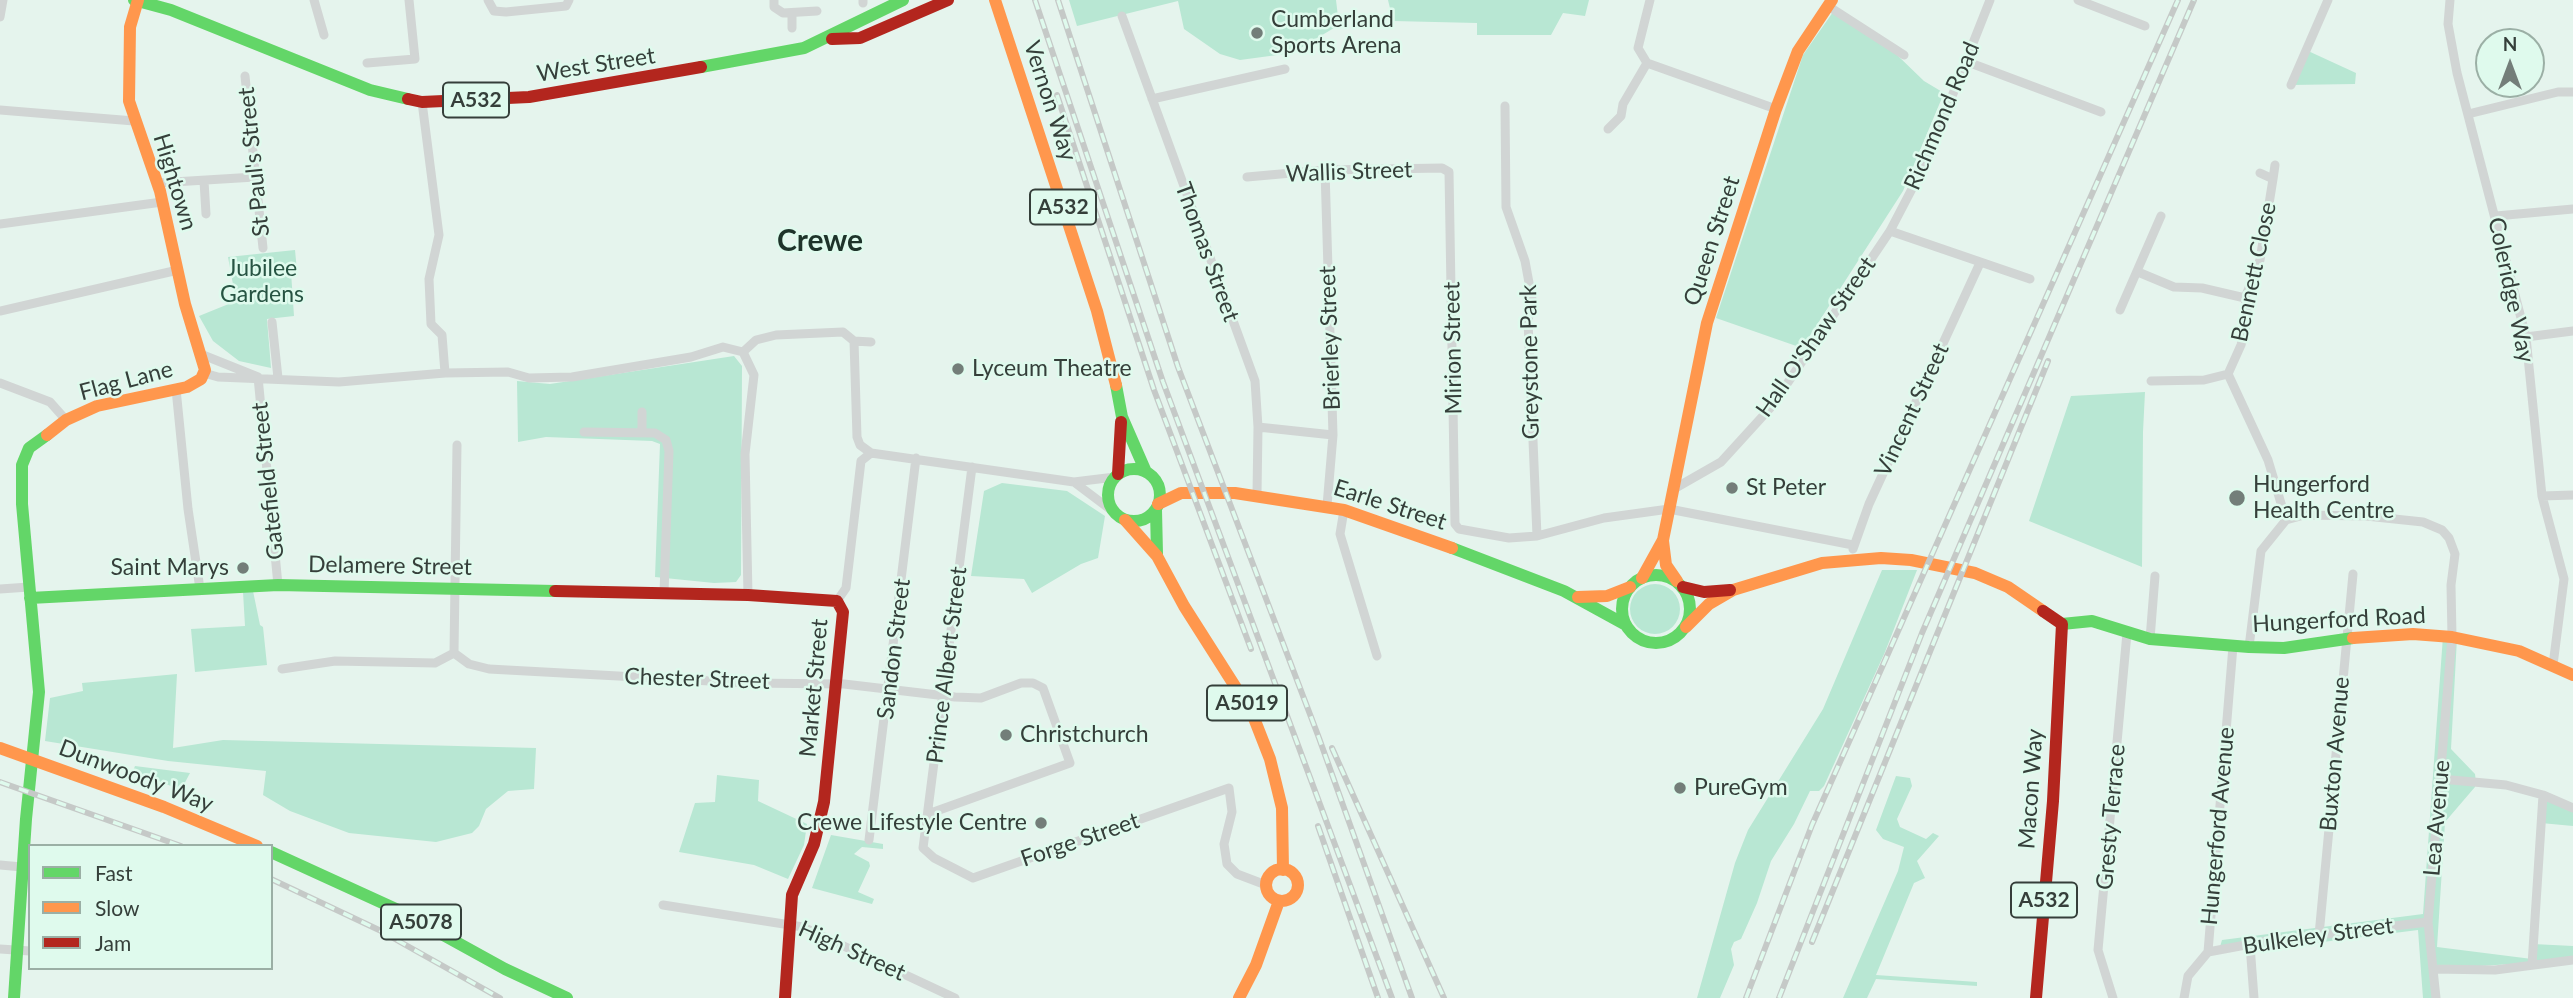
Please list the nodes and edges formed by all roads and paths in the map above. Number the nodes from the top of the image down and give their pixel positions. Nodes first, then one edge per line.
1 (3, 0) edge
2 (137, 0) edge
3 (314, 0) edge
4 (409, 0) edge
5 (488, 0) edge
6 (774, 0) edge
7 (903, 0) edge
8 (948, 0) edge
9 (995, 0) edge
10 (1650, 0) edge
11 (1990, 0) edge
12 (2078, 0) edge
13 (2328, 0) edge
14 (2450, 0) edge
15 (567, 3) edge
16 (1830, 3) edge
17 (817, 11) dead end
18 (792, 14) junction
19 (1122, 16) dead end
20 (0, 17) edge
21 (2145, 26) dead end
22 (792, 28) dead end
23 (324, 35) dead end
24 (827, 40) junction
25 (1905, 55) dead end
26 (1965, 61) junction
27 (367, 63) dead end
28 (1647, 63) junction
29 (1285, 69) dead end
30 (244, 76) dead end
31 (2291, 85) dead end
32 (2573, 92) edge
33 (1152, 99) junction
34 (422, 102) junction
35 (1505, 106) dead end
36 (1776, 109) junction
37 (0, 110) edge
38 (2101, 111) dead end
39 (2468, 114) junction
40 (134, 121) junction
41 (1608, 129) dead end
42 (2275, 164) dead end
43 (1325, 170) junction
44 (1449, 172) joint
45 (2260, 173) dead end
46 (254, 177) junction
47 (1247, 177) dead end
48 (2273, 179) junction
49 (204, 181) junction
50 (157, 183) junction
51 (162, 202) junction
52 (2573, 209) edge
53 (206, 214) dead end
54 (2161, 216) dead end
55 (2496, 216) junction
56 (0, 224) edge
57 (1890, 231) junction
58 (262, 248) dead end
59 (1980, 263) junction
60 (178, 270) junction
61 (2138, 272) junction
62 (2030, 279) dead end
63 (2245, 298) junction
64 (2120, 310) dead end
65 (0, 311) edge
66 (272, 321) dead end
67 (2573, 331) edge
68 (2526, 337) junction
69 (854, 341) junction
70 (871, 342) dead end
71 (743, 352) junction
72 (203, 355) junction
73 (204, 373) junction
74 (445, 373) junction
75 (2228, 374) junction
76 (258, 377) junction
77 (278, 378) junction
78 (2151, 381) dead end
79 (0, 383) edge
80 (176, 389) junction
81 (642, 412) dead end
82 (1122, 417) junction
83 (66, 420) junction
84 (1258, 427) junction
85 (584, 432) dead end
86 (642, 433) junction
87 (1332, 435) junction
88 (457, 445) dead end
89 (871, 453) junction
90 (916, 458) junction
91 (972, 467) junction
92 (1150, 475) junction
93 (1116, 476) junction
94 (1074, 482) junction
95 (1672, 490) junction
96 (1185, 493) junction
97 (1256, 494) junction
98 (2573, 495) edge
99 (2542, 496) junction
100 (1327, 506) junction
101 (1157, 507) junction
102 (1669, 509) junction
103 (1344, 510) junction
104 (1120, 517) junction
105 (2286, 520) junction
106 (1455, 524) joint
107 (1538, 536) junction
108 (1663, 540) junction
109 (1853, 545) junction
110 (1157, 556) junction
111 (1854, 559) junction
112 (2353, 574) dead end
113 (2155, 576) dead end
114 (1642, 578) junction
115 (1680, 584) junction
116 (278, 585) junction
117 (1630, 587) junction
118 (0, 589) edge
119 (200, 589) junction
120 (1733, 590) junction
121 (454, 591) junction
122 (30, 593) junction
123 (664, 593) junction
124 (748, 595) junction
125 (1576, 597) junction
126 (837, 601) junction
127 (2062, 624) junction
128 (1626, 625) junction
129 (1686, 627) junction
130 (2127, 633) junction
131 (2452, 637) junction
132 (2150, 639) junction
133 (2345, 639) junction
134 (2233, 646) junction
135 (2249, 647) junction
136 (454, 653) junction
137 (1377, 656) dead end
138 (2553, 665) junction
139 (282, 669) dead end
140 (2573, 675) edge
141 (836, 685) junction
142 (890, 690) junction
143 (944, 694) junction
144 (0, 747) edge
145 (2441, 779) junction
146 (2543, 795) junction
147 (2573, 808) edge
148 (928, 814) junction
149 (869, 840) dead end
150 (252, 844) edge
151 (273, 853) edge
152 (934, 858) joint
153 (0, 865) edge
154 (22, 867) junction
155 (1283, 870) junction
156 (1266, 885) junction
157 (1279, 901) junction
158 (663, 905) dead end
159 (2428, 922) junction
160 (788, 924) junction
161 (2319, 935) junction
162 (2250, 945) junction
163 (0, 949) edge
164 (23, 950) edge
165 (2208, 951) junction
166 (2573, 960) edge
167 (2532, 964) junction
168 (2433, 969) junction
169 (14, 998) edge
170 (567, 998) edge
171 (785, 998) edge
172 (955, 998) edge
173 (1239, 998) edge
174 (2036, 998) edge
175 (2113, 998) edge
176 (2184, 998) edge
177 (2254, 998) edge
178 (2436, 998) edge

1 - 20 street
2 - 34 main road, West Street / A532
2 - 40 main road, Hightown
3 - 23 street
4 - 27 street
5 - 15 street
6 - 18 street
7 - 24 main road, West Street / A532
8 - 24 main road, West Street / A532
9 - 82 main road, Vernon Way / A532
10 - 28 street
11 - 26 street, Richmond Road
12 - 21 street
13 - 31 street
14 - 39 street, Coleridge Way
16 - 25 street
16 - 36 main road, Queen Street
17 - 18 street
18 - 22 street
19 - 33 street, Thomas Street
24 - 34 main road, West Street / A532
26 - 38 street
26 - 57 street, Richmond Road
28 - 36 street
28 - 41 street
29 - 33 street
30 - 46 street, St Paul's Street
32 - 39 street
33 - 84 street, Thomas Street
34 - 74 street
35 - 107 street, Greystone Park
36 - 95 main road, Queen Street
37 - 40 street
39 - 55 street, Coleridge Way
40 - 50 main road, Hightown
42 - 48 street, Bennett Close
43 - 44 street, Wallis Street
43 - 47 street, Wallis Street
43 - 87 street, Brierley Street
44 - 106 street, Mirion Street
45 - 48 street, Bennett Close
46 - 49 street
46 - 58 street, St Paul's Street
48 - 63 street, Bennett Close
49 - 50 street
49 - 53 street
50 - 51 main road, Hightown
51 - 56 street
51 - 60 main road, Hightown
52 - 55 street
54 - 61 street
55 - 68 street, Coleridge Way
57 - 59 street
57 - 95 street, Hall O'Shaw Street
59 - 62 street
59 - 109 street, Vincent Street
60 - 65 street
60 - 72 main road, Hightown
61 - 63 street
61 - 64 street
63 - 75 street, Bennett Close
66 - 77 street
67 - 68 street
68 - 99 street, Coleridge Way
69 - 70 street
69 - 71 street
69 - 89 street
71 - 74 street
71 - 124 street
72 - 73 main road, Hightown
72 - 76 street
73 - 76 street
73 - 80 main road, Flag Lane
74 - 77 street
75 - 78 street
75 - 105 street, Bennett Close
76 - 77 street
76 - 116 street, Gatefield Street
79 - 83 street
80 - 83 main road, Flag Lane
80 - 119 street
81 - 86 street
82 - 92 main road, Vernon Way / A532
82 - 93 main road, Vernon Way / A532
83 - 122 main road, Flag Lane
84 - 87 street
84 - 97 street, Thomas Street
85 - 86 street
86 - 123 street
87 - 100 street, Brierley Street
88 - 121 street
89 - 90 street
89 - 126 street, Market Street
90 - 91 street
90 - 142 street, Sandon Street
91 - 94 street
91 - 143 street, Prince Albert Street
92 - 93 main road
92 - 96 main road, Earle Street
92 - 101 main road
93 - 94 street
93 - 104 main road
94 - 104 street
95 - 102 main road, Queen Street
96 - 97 main road, Earle Street
96 - 101 main road, Earle Street
97 - 100 main road, Earle Street
98 - 99 street
99 - 138 street, Coleridge Way
100 - 103 main road, Earle Street
101 - 104 main road
101 - 110 main road, A5019
102 - 107 street, Earle Street
102 - 108 main road, Queen Street
102 - 109 street, Earle Street
103 - 125 main road, Earle Street
103 - 137 street
104 - 110 main road, A5019
105 - 131 street, Lea Avenue
105 - 135 street
106 - 107 street, Earle Street
108 - 114 main road
108 - 115 main road
109 - 111 street, Vincent Street
110 - 155 main road, A5019
111 - 120 main road
111 - 127 main road
112 - 133 street, Buxton Avenue
113 - 132 street
114 - 115 main road
114 - 117 main road
115 - 120 main road
115 - 129 main road
116 - 119 main road, Delamere Street
116 - 121 main road, Delamere Street
117 - 125 main road, Earle Street
117 - 128 main road
118 - 122 street
119 - 122 main road, Delamere Street
120 - 129 main road
121 - 123 main road, Delamere Street
121 - 136 street
122 - 154 main road, Flag Lane
123 - 124 main road, Delamere Street
124 - 126 main road, Delamere Street
125 - 128 main road, Earle Street
126 - 141 main road, Market Street
127 - 130 main road, Hungerford Road
127 - 174 main road, Macon Way / A532
128 - 129 main road
130 - 132 main road, Hungerford Road
130 - 175 street, Gresty Terrace
131 - 133 main road, Hungerford Road
131 - 138 main road, Hungerford Road
131 - 145 street, Lea Avenue
132 - 134 main road, Hungerford Road
133 - 135 main road, Hungerford Road
133 - 161 street, Buxton Avenue
134 - 135 main road, Hungerford Road
134 - 165 street, Hungerford Avenue
136 - 139 street
136 - 141 street, Chester Street
138 - 140 main road, Hungerford Road
141 - 142 street, Chester Street
141 - 160 main road, Market Street
142 - 143 street, Chester Street
142 - 149 street, Sandon Street
143 - 148 street, Prince Albert Street
143 - 148 street, Chester Street
144 - 150 main road, Dunwoody Way
145 - 146 street
145 - 159 street, Lea Avenue
146 - 147 street
146 - 167 street
148 - 152 street, Prince Albert Street
151 - 170 main road, A5078
152 - 156 street, Forge Street
153 - 154 street
154 - 164 main road, Flag Lane
155 - 156 main road
155 - 157 main road, A5019
156 - 157 main road
157 - 173 main road, A5019
158 - 160 street, High Street
159 - 161 street, Bulkeley Street
159 - 168 street, Lea Avenue
160 - 171 main road, Market Street
160 - 172 street, High Street
161 - 162 street, Bulkeley Street
162 - 165 street, Bulkeley Street
162 - 177 street
163 - 164 street
164 - 169 main road, Flag Lane
165 - 176 street, Hungerford Avenue
166 - 167 street
167 - 168 street
168 - 178 street, Lea Avenue

